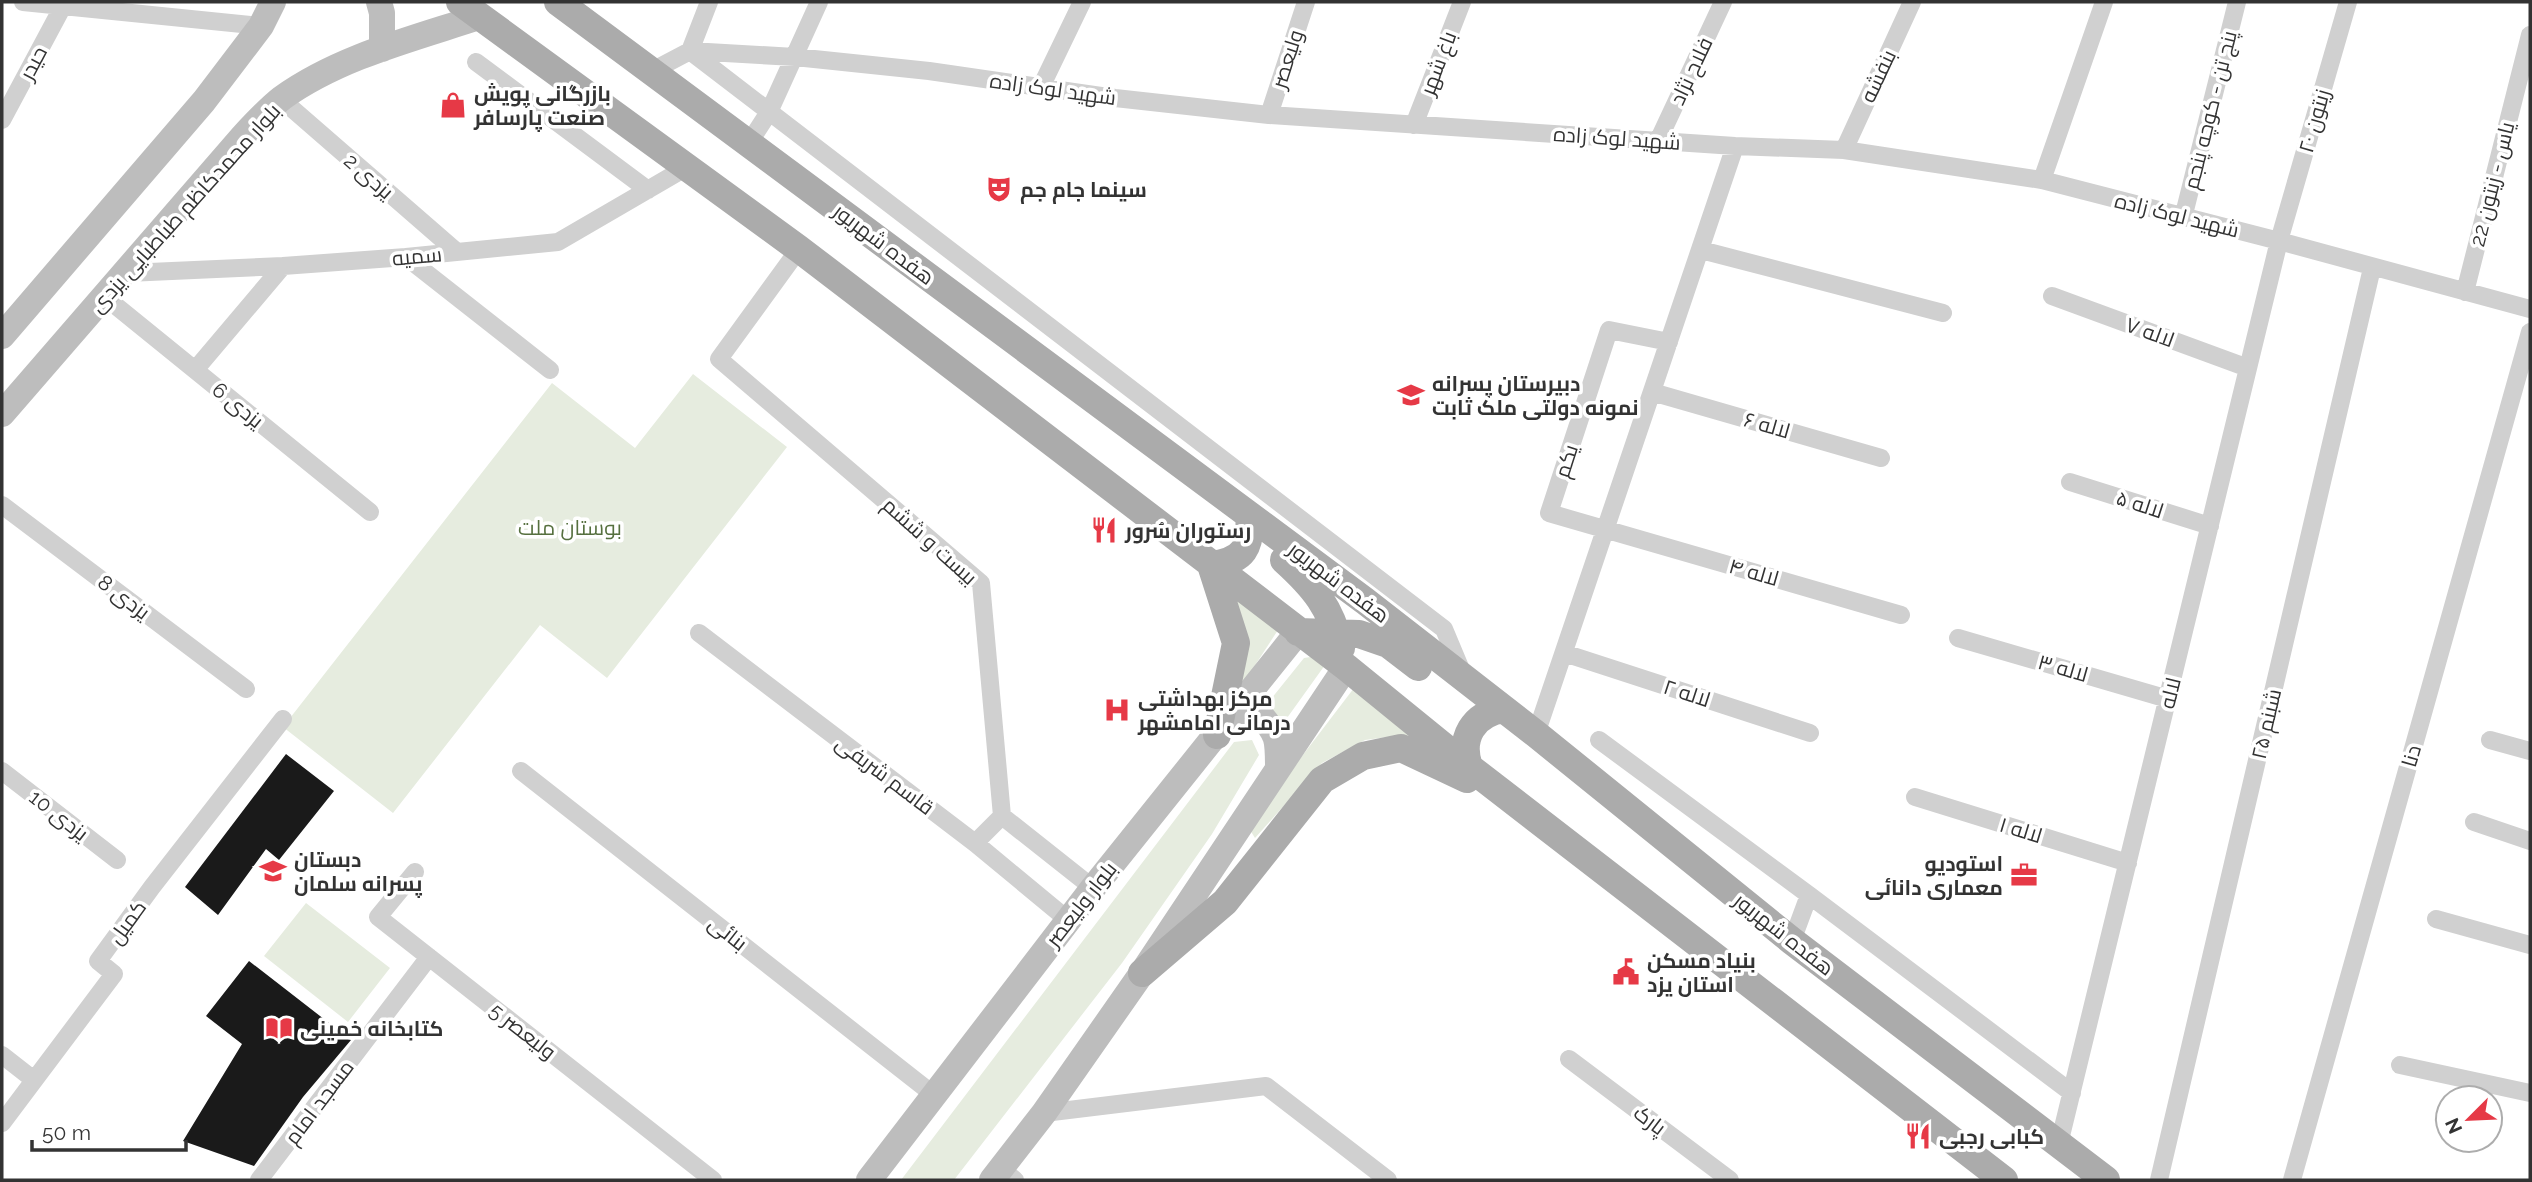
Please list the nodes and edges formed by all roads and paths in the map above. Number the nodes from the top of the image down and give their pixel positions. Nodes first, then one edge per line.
1 (23, 2) edge
2 (273, 2) edge
3 (379, 2) edge
4 (558, 2) edge
5 (709, 2) edge
6 (819, 2) edge
7 (1082, 2) edge
8 (1306, 2) edge
9 (1462, 2) edge
10 (1723, 2) edge
11 (1912, 2) edge
12 (2104, 2) edge
13 (2237, 2) edge
14 (2348, 2) edge
15 (63, 6) junction
16 (469, 9) edge
17 (261, 26) junction
18 (2530, 35) edge
19 (382, 49) junction
20 (690, 51) junction
21 (796, 57) junction
22 (476, 62) dead end
23 (652, 71) junction
24 (1041, 88) junction
25 (281, 99) junction
26 (769, 112) junction
27 (1269, 115) junction
28 (2, 120) edge
29 (1415, 125) junction
30 (1658, 141) junction
31 (749, 144) junction
32 (1735, 146) junction
33 (1844, 150) junction
34 (687, 167) junction
35 (2042, 180) junction
36 (648, 190) junction
37 (2183, 218) junction
38 (2279, 241) junction
39 (799, 249) junction
40 (1701, 250) junction
41 (457, 252) junction
42 (406, 257) junction
43 (283, 266) junction
44 (2372, 268) junction
45 (127, 272) junction
46 (2465, 292) junction
47 (2052, 296) dead end
48 (105, 297) junction
49 (2530, 309) edge
50 (1943, 313) dead end
51 (2530, 332) edge
52 (2, 337) edge
53 (1669, 342) junction
54 (2248, 368) junction
55 (195, 370) junction
56 (550, 370) dead end
57 (1652, 392) junction
58 (2, 414) edge
59 (1209, 449) junction
60 (1881, 457) dead end
61 (1192, 472) junction
62 (2070, 482) dead end
63 (2, 505) edge
64 (370, 512) dead end
65 (1249, 514) junction
66 (2210, 526) junction
67 (1606, 530) junction
68 (1211, 565) junction
69 (1901, 615) dead end
70 (1298, 632) junction
71 (1336, 632) junction
72 (699, 633) dead end
73 (1958, 638) dead end
74 (1564, 653) junction
75 (1346, 667) junction
76 (1465, 679) junction
77 (246, 689) dead end
78 (2168, 699) junction
79 (1504, 709) junction
80 (283, 719) dead end
81 (1224, 726) junction
82 (1810, 733) dead end
83 (1536, 734) junction
84 (1599, 740) dead end
85 (2490, 740) dead end
86 (2530, 751) edge
87 (1278, 766) junction
88 (1469, 767) junction
89 (2, 771) edge
90 (522, 771) dead end
91 (1915, 797) dead end
92 (1518, 803) junction
93 (1002, 816) junction
94 (2474, 822) dead end
95 (2530, 841) edge
96 (975, 844) junction
97 (117, 860) dead end
98 (2128, 863) junction
99 (415, 872) dead end
100 (1093, 888) junction
101 (1809, 895) junction
102 (2436, 919) dead end
103 (1068, 920) junction
104 (1792, 941) junction
105 (2530, 945) edge
106 (429, 957) junction
107 (1142, 974) junction
108 (2, 1055) edge
109 (1569, 1059) dead end
110 (2400, 1065) dead end
111 (34, 1080) junction
112 (2072, 1093) junction
113 (2530, 1093) edge
114 (934, 1095) junction
115 (1044, 1113) junction
116 (2, 1123) edge
117 (2059, 1144) junction
118 (1003, 1176) edge
119 (259, 1180) edge
120 (713, 1180) edge
121 (869, 1180) edge
122 (1388, 1180) edge
123 (1730, 1180) edge
124 (2004, 1180) edge
125 (2106, 1180) edge
126 (2160, 1180) edge
127 (2291, 1180) edge

1 - 15 street
2 - 17 main road
3 - 19 main road
4 - 23 main road, هفده شهریور
5 - 20 street
6 - 21 street
7 - 24 street
8 - 27 street, ولیعصر
9 - 29 street, باغ شهر
10 - 30 street, فلاح نژاد
11 - 33 street, بنفشه
12 - 35 street
13 - 37 street, پنج تن - کوچه پنجم
14 - 38 street, زیتون ۲۰
15 - 17 street
15 - 28 street, حیدر
16 - 19 main road, بلوار محمدکاظم طباطبایی یزدی
16 - 34 main road
17 - 52 main road
18 - 46 street, یاس - زیتون 22
19 - 25 main road, بلوار محمدکاظم طباطبایی یزدی
20 - 21 street, شهید لوک زاده
20 - 23 street
20 - 26 street
21 - 24 street, شهید لوک زاده
21 - 26 street
22 - 36 street
23 - 31 main road, هفده شهریور
24 - 27 street, شهید لوک زاده
25 - 41 street, یزدی 2
25 - 45 main road, بلوار محمدکاظم طباطبایی یزدی
26 - 31 street
26 - 59 street
27 - 29 street, شهید لوک زاده
29 - 30 street, شهید لوک زاده
30 - 32 street, شهید لوک زاده
31 - 61 main road, هفده شهریور
32 - 33 street, شهید لوک زاده
32 - 40 street
33 - 35 street, شهید لوک زاده
34 - 36 street, سمیه
34 - 39 main road
35 - 37 street, شهید لوک زاده
36 - 41 street, سمیه
37 - 38 street, شهید لوک زاده
38 - 44 street, شهید لوک زاده
38 - 54 street, لاله
39 - 68 main road
39 - 93 street, بیست و ششم
40 - 50 street
40 - 53 street
41 - 42 street, سمیه
42 - 43 street, سمیه
42 - 56 street
43 - 45 street, سمیه
43 - 55 street
44 - 46 street, شهید لوک زاده
44 - 126 street, شبنم ۲۵
45 - 48 main road, بلوار محمدکاظم طباطبایی یزدی
46 - 49 street, شهید لوک زاده
47 - 54 street, لاله ۷
48 - 55 street, یزدی 6
48 - 58 main road, بلوار محمدکاظم طباطبایی یزدی
51 - 127 street, دنا
53 - 57 street
53 - 67 street, یکم
54 - 66 street, لاله
55 - 64 street, یزدی 6
57 - 60 street, لاله ۶
57 - 67 street
59 - 61 street
59 - 76 street
61 - 65 main road, هفده شهریور
62 - 66 street, لاله ۵
63 - 77 street, یزدی 8
65 - 68 main road
65 - 71 main road
65 - 76 main road, هفده شهریور
66 - 78 street, لاله
67 - 69 street, لاله ۴
67 - 74 street
68 - 70 main road
68 - 81 main road
70 - 71 main road
70 - 75 main road
70 - 81 main road, بلوار ولیعصر
71 - 75 main road
71 - 79 main road
72 - 96 street, قاسم شریفی
73 - 78 street, لاله ۳
74 - 82 street, لاله ۲
74 - 83 street
75 - 87 main road
75 - 88 main road
76 - 79 main road, هفده شهریور
78 - 98 street, لاله
79 - 83 main road, هفده شهریور
79 - 88 main road
80 - 111 street, کمیل
81 - 87 main road
81 - 100 main road, بلوار ولیعصر
83 - 104 main road, هفده شهریور
84 - 101 street
85 - 86 street
87 - 107 main road
88 - 92 main road
89 - 97 street, یزدی 10
90 - 114 street, بنائی
91 - 98 street, لاله ۱
92 - 107 main road
92 - 124 main road
93 - 96 street
93 - 100 street
94 - 95 street
96 - 103 street, قاسم شریفی
98 - 112 street, لاله
99 - 106 street, ولیعصر 5
100 - 103 main road, بلوار ولیعصر
101 - 104 street
101 - 112 street
102 - 105 street
103 - 114 main road, بلوار ولیعصر
104 - 117 main road, هفده شهریور
106 - 119 street, مسجد امام
106 - 120 street, ولیعصر 5
107 - 115 main road
108 - 111 street
109 - 123 street, پارک
110 - 113 street
111 - 116 street, کمیل
112 - 117 street, لاله
114 - 121 main road, بلوار ولیعصر
115 - 118 main road
115 - 122 street
117 - 125 main road, هفده شهریور

